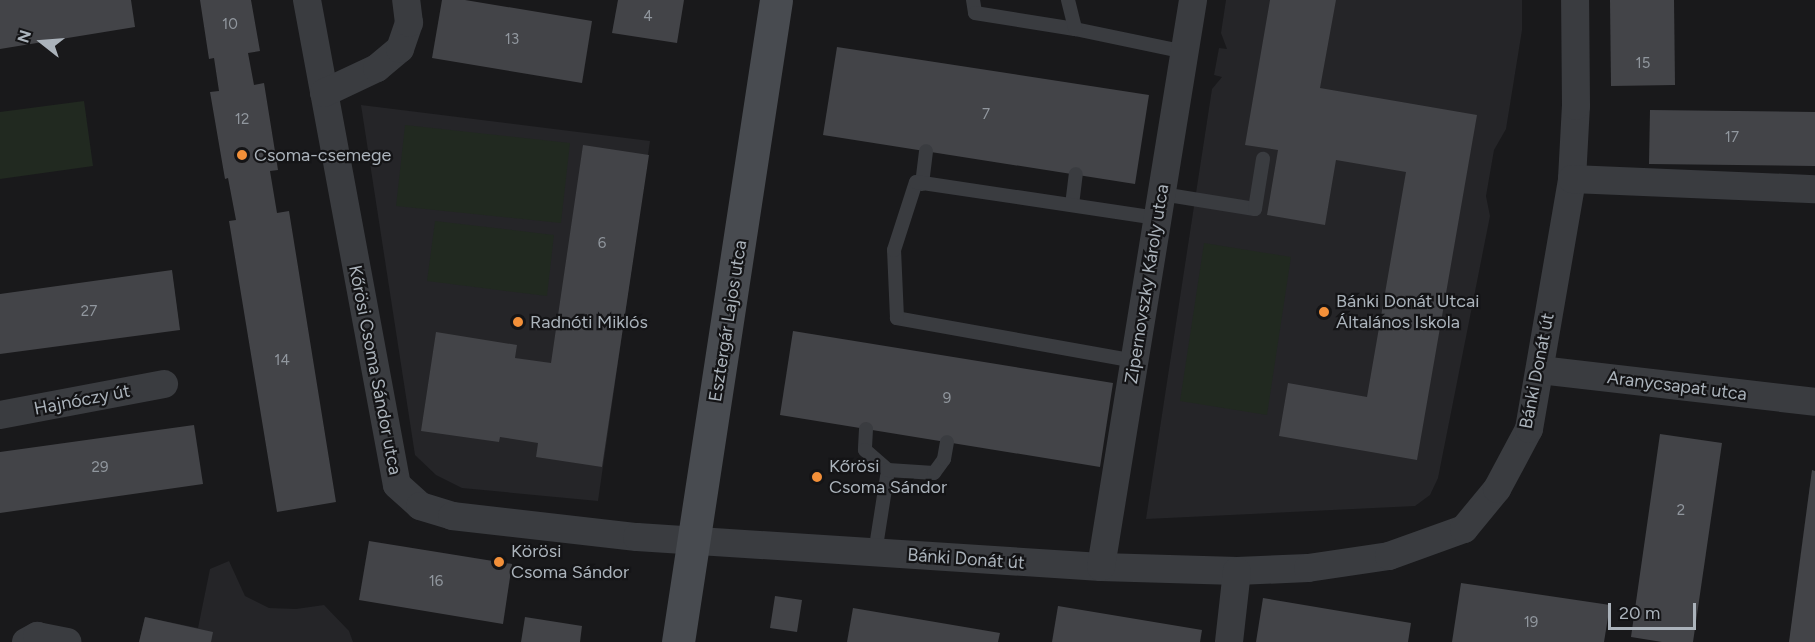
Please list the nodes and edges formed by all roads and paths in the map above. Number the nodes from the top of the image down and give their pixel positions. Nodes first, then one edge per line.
1 (307, 0) edge
2 (406, 0) edge
3 (776, 0) edge
4 (973, 0) edge
5 (1068, 0) edge
6 (1193, 0) edge
7 (1575, 0) edge
8 (1075, 29) junction
9 (1185, 52) junction
10 (324, 93) junction
11 (926, 151) dead end
12 (1263, 159) dead end
13 (1076, 174) dead end
14 (1572, 179) junction
15 (922, 184) junction
16 (1815, 189) edge
17 (1072, 205) junction
18 (1160, 206) junction
19 (1135, 361) junction
20 (1540, 370) junction
21 (164, 384) dead end
22 (1815, 402) edge
23 (0, 416) edge
24 (866, 429) dead end
25 (947, 442) dead end
26 (888, 470) junction
27 (695, 541) junction
28 (875, 553) junction
29 (1101, 567) junction
30 (1237, 571) junction
31 (26, 642) edge
32 (67, 642) edge
33 (678, 642) edge
34 (1229, 642) edge

1 - 10 street, Kőrösi Csoma Sándor utca
2 - 10 street
3 - 27 street, Esztergár Lajos utca
4 - 8 lane
5 - 8 lane
6 - 9 street, Zipernovszky Károly utca
7 - 14 street, Bánki Donát út
8 - 9 lane
9 - 18 street, Zipernovszky Károly utca
10 - 27 street, Kőrösi Csoma Sándor utca
11 - 15 lane
12 - 18 lane
13 - 17 lane
14 - 16 street
14 - 20 street, Bánki Donát út
15 - 17 lane
15 - 19 lane
17 - 18 lane
18 - 19 street, Zipernovszky Károly utca
19 - 29 street, Zipernovszky Károly utca
20 - 22 street, Aranycsapat utca
20 - 30 street, Bánki Donát út
21 - 23 street, Hajnóczy út
24 - 26 lane
25 - 26 lane
26 - 28 lane
27 - 28 street, Bánki Donát út
27 - 33 street, Esztergár Lajos utca
28 - 29 street, Bánki Donát út
29 - 30 street, Bánki Donát út
30 - 34 street
31 - 32 street

